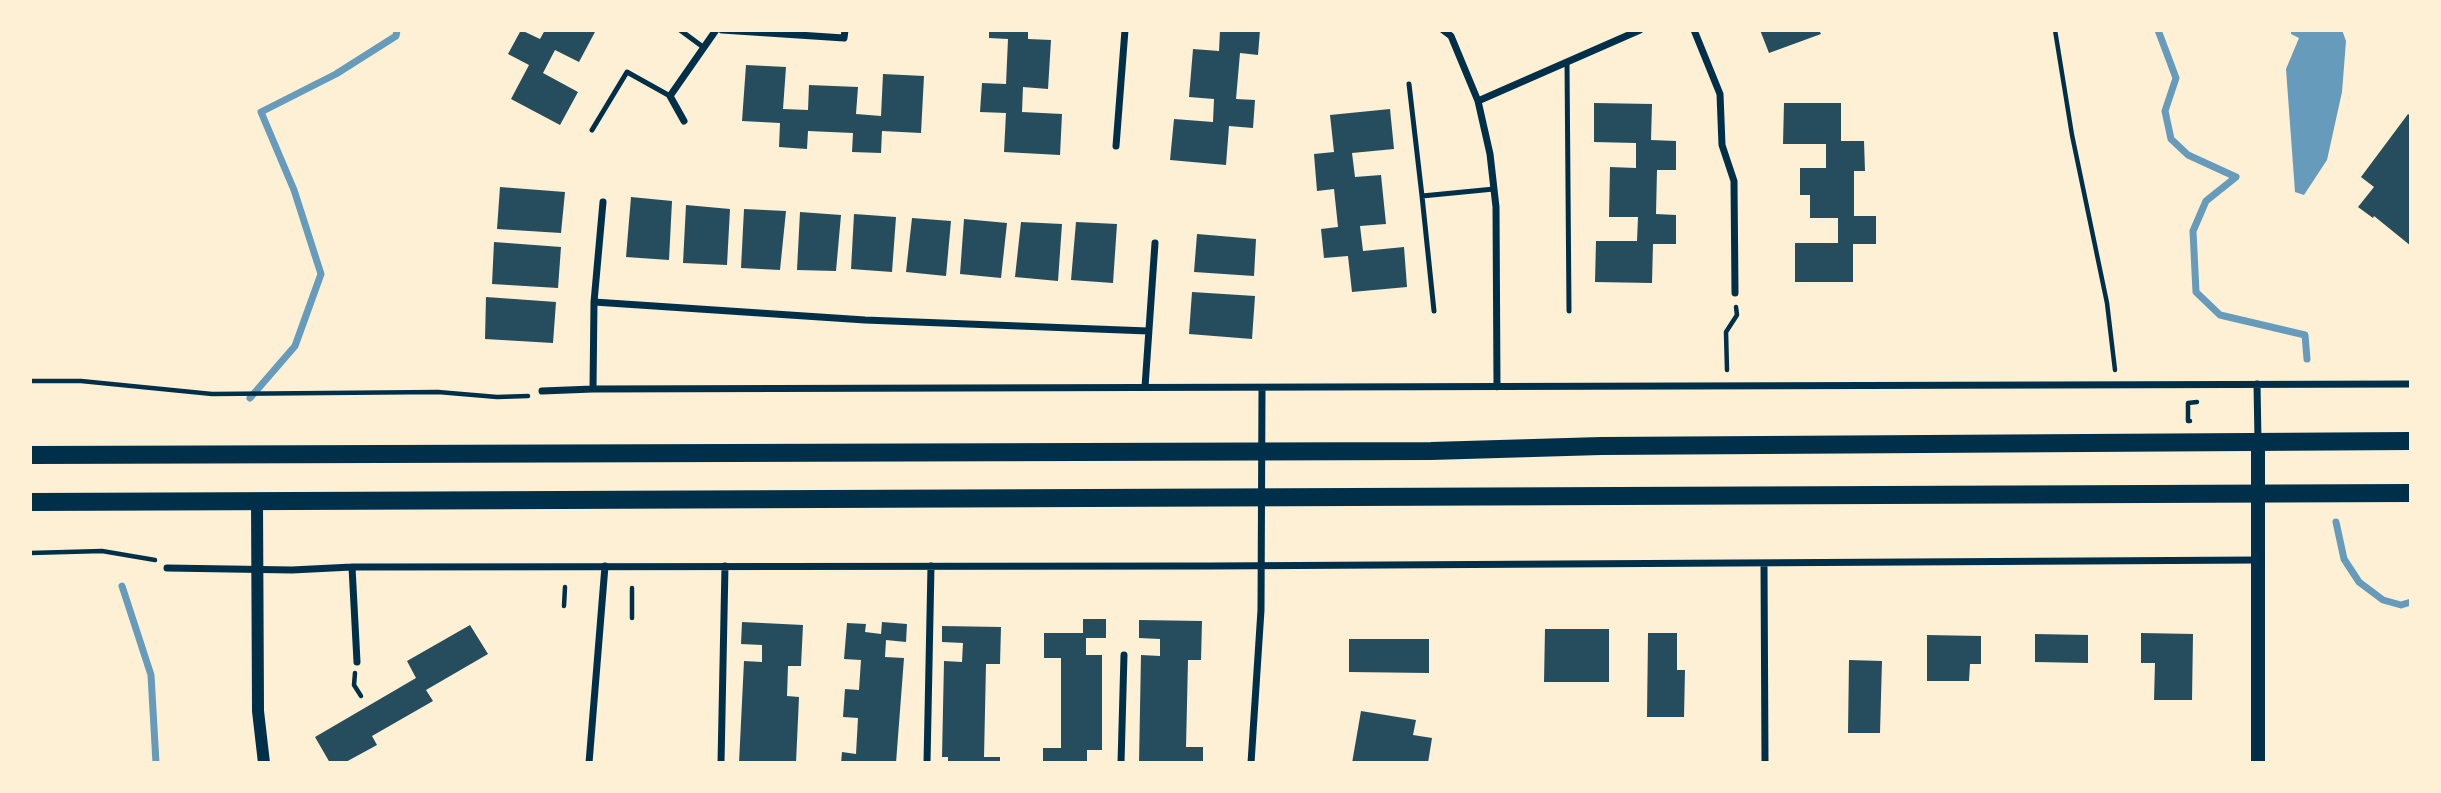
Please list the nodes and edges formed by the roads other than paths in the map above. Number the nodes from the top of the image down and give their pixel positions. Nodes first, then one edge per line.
1 (680, 30) edge
2 (716, 30) edge
3 (722, 30) edge
4 (845, 30) edge
5 (1125, 30) edge
6 (1443, 30) edge
7 (1640, 30) edge
8 (1694, 30) edge
9 (777, 32) edge
10 (704, 47) junction
11 (1567, 62) junction
12 (1409, 84) dead end
13 (670, 96) junction
14 (1478, 101) junction
15 (684, 121) dead end
16 (592, 130) dead end
17 (1116, 146) dead end
18 (1494, 189) junction
19 (1422, 195) junction
20 (603, 202) dead end
21 (1155, 243) dead end
22 (1735, 293) road end
23 (594, 302) junction
24 (1434, 311) dead end
25 (1569, 311) dead end
26 (1148, 331) junction
27 (2257, 384) junction
28 (2411, 384) edge
29 (1144, 387) junction
30 (1497, 387) junction
31 (1262, 388) junction
32 (593, 389) junction
33 (542, 391) road end
34 (2411, 441) edge
35 (2258, 442) junction
36 (1262, 453) junction
37 (30, 455) edge
38 (2258, 492) junction
39 (2411, 493) edge
40 (1261, 496) junction
41 (257, 501) junction
42 (30, 502) edge
43 (2258, 560) junction
44 (1763, 564) junction
45 (1261, 565) junction
46 (605, 566) junction
47 (725, 566) junction
48 (931, 566) junction
49 (352, 567) junction
50 (167, 568) road end
51 (256, 570) junction
52 (1124, 656) dead end
53 (357, 662) road end
54 (264, 763) edge
55 (589, 763) edge
56 (721, 763) edge
57 (927, 763) edge
58 (1121, 763) edge
59 (1251, 763) edge
60 (1765, 763) edge
61 (2258, 763) edge

1 - 10 lane
2 - 10 street
3 - 9 street
4 - 9 street
5 - 17 street
6 - 14 street
7 - 11 street
8 - 22 street
10 - 13 street
11 - 14 street
11 - 25 lane
12 - 19 lane
13 - 15 street
13 - 16 lane
14 - 18 street
18 - 19 lane
18 - 30 street
19 - 24 lane
20 - 23 street
21 - 26 street
23 - 26 street
23 - 32 street
26 - 29 street
27 - 28 street
27 - 30 street
27 - 35 street
29 - 31 street
29 - 32 street
30 - 31 street
31 - 36 street
32 - 33 street
34 - 35 main road
35 - 36 main road
35 - 38 main road
36 - 37 main road
36 - 40 street
38 - 39 main road
38 - 40 main road
38 - 43 main road
40 - 41 main road
40 - 45 street
41 - 42 main road
41 - 51 street
43 - 44 street
43 - 61 main road
44 - 45 street
44 - 60 street
45 - 48 street
45 - 59 street
46 - 47 street
46 - 49 street
46 - 55 street
47 - 48 street
47 - 56 street
48 - 57 street
49 - 51 street
49 - 53 street
50 - 51 street
51 - 54 street
52 - 58 street

